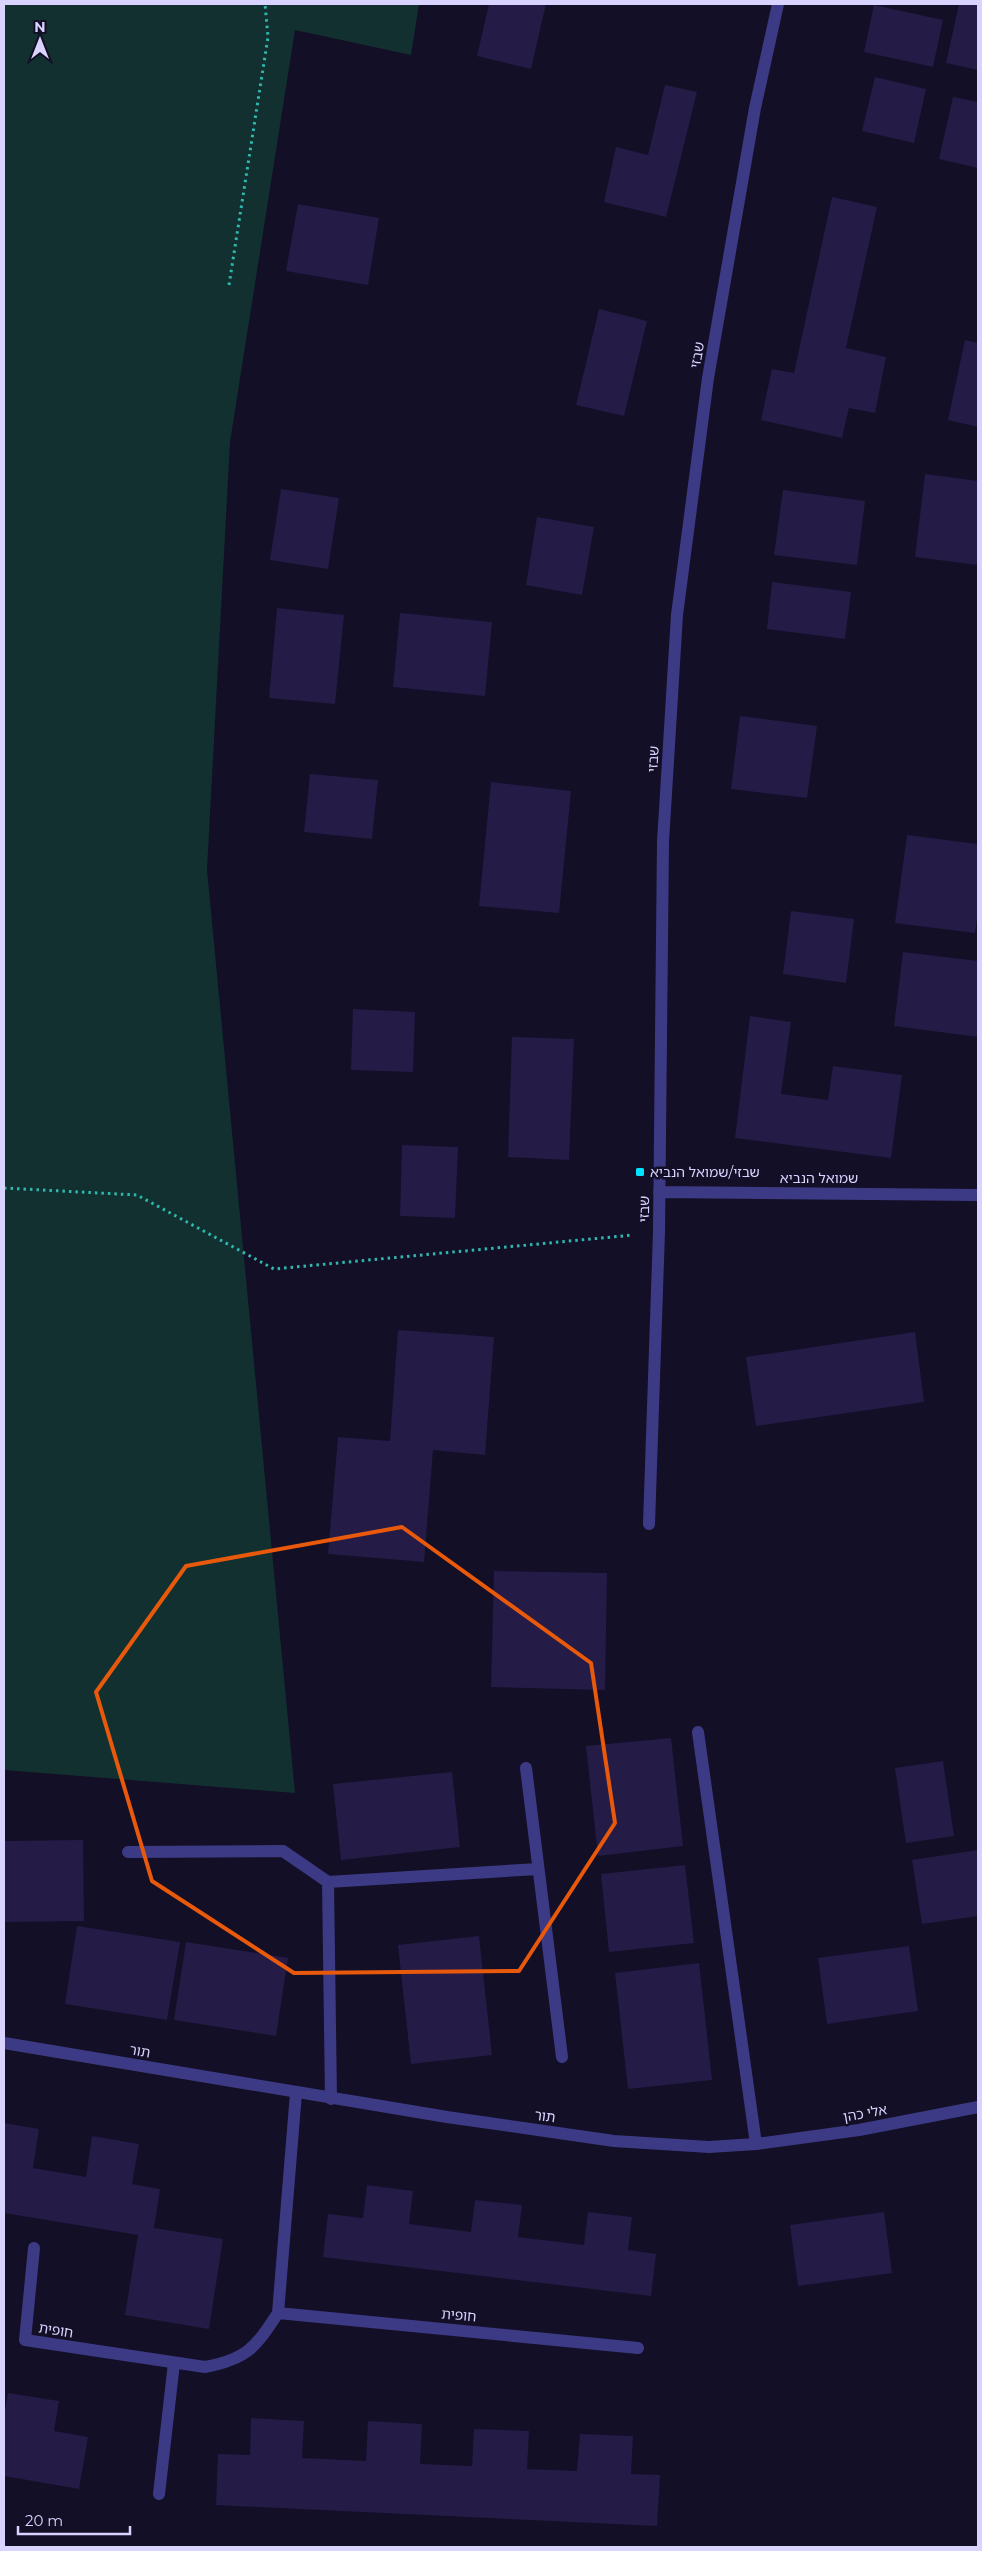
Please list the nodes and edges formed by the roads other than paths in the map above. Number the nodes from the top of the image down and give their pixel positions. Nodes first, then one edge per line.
1 (778, 4) edge
2 (660, 1192) junction
3 (978, 1195) edge
4 (649, 1524) dead end
5 (698, 1732) dead end
6 (526, 1768) dead end
7 (128, 1852) dead end
8 (538, 1869) junction
9 (328, 1882) junction
10 (4, 2043) edge
11 (562, 2057) dead end
12 (296, 2092) junction
13 (331, 2099) junction
14 (978, 2107) edge
15 (756, 2144) junction
16 (34, 2248) dead end
17 (278, 2313) junction
18 (638, 2348) dead end
19 (174, 2362) junction
20 (159, 2494) dead end

1 - 2 street, שבזי
2 - 3 street, שמואל הנביא
2 - 4 street, שבזי
5 - 15 street
6 - 8 street
7 - 9 street
8 - 9 street
8 - 11 street
9 - 13 street
10 - 12 street, תור
12 - 13 street, תור
12 - 17 street, חופית
13 - 15 street, תור
14 - 15 street, אלי כהן
16 - 19 street, חופית
17 - 18 street, חופית
17 - 19 street, חופית
19 - 20 street

